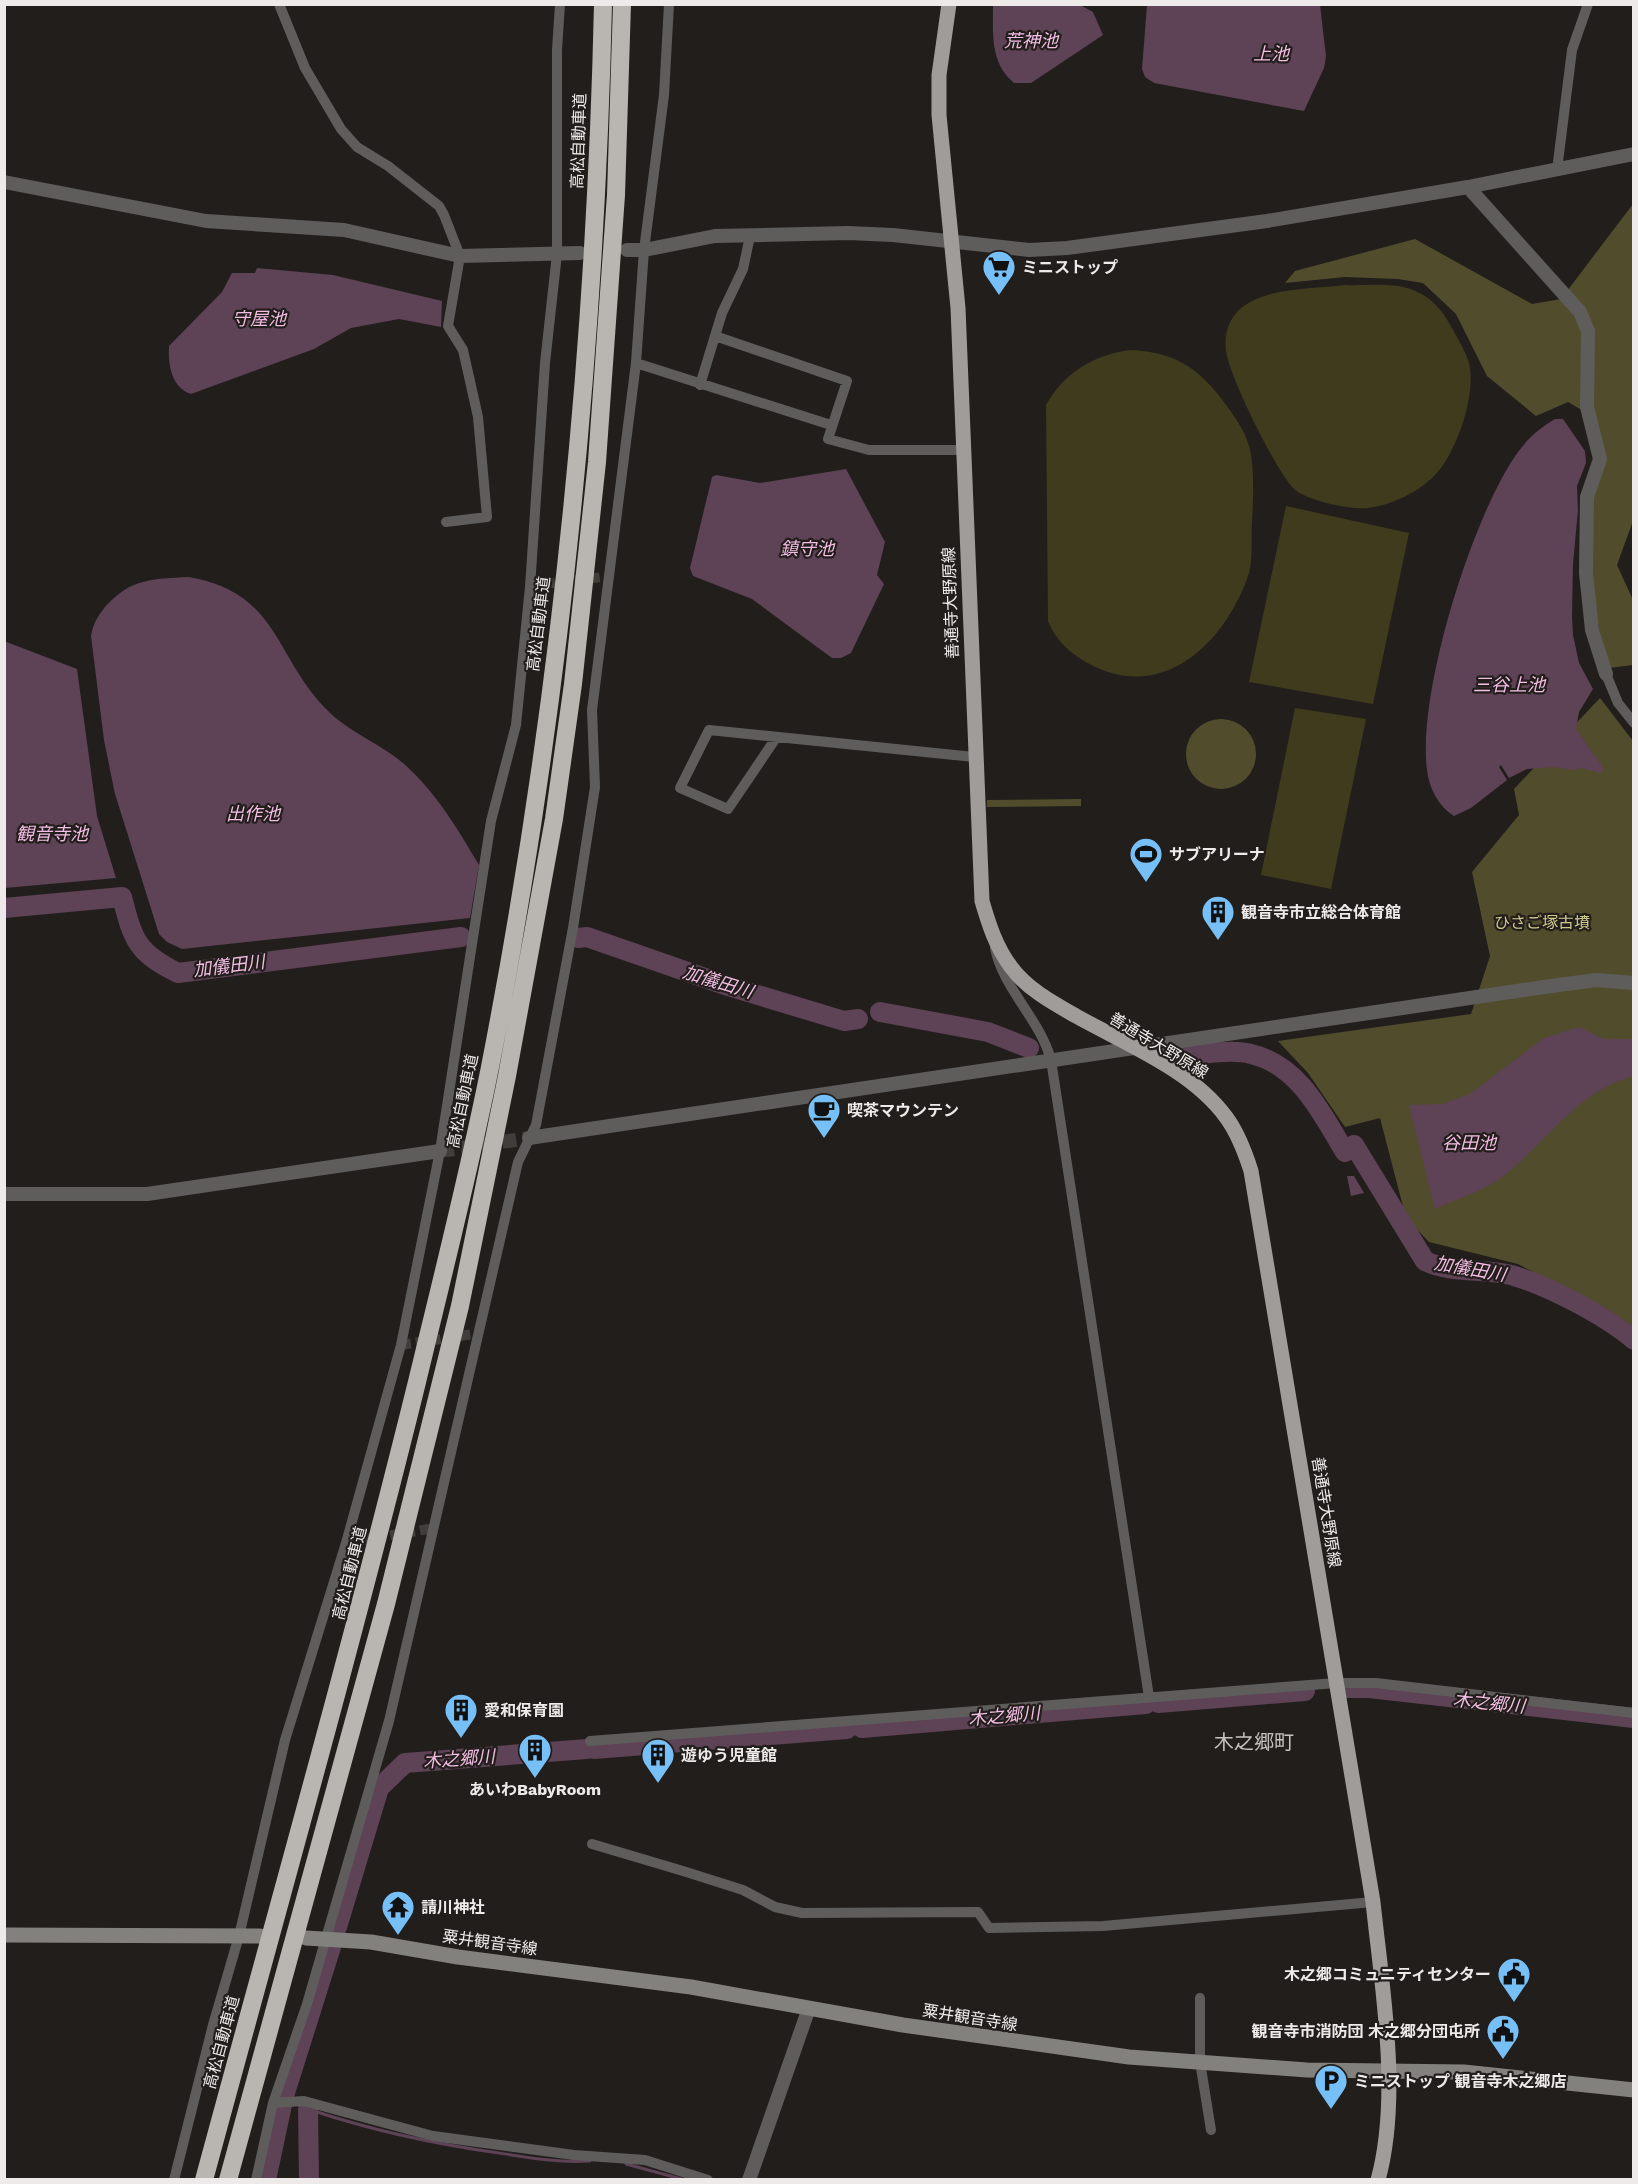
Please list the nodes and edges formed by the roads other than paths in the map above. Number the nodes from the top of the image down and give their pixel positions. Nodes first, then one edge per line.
1 (279, 4) edge
2 (560, 4) edge
3 (603, 4) edge
4 (622, 4) edge
5 (669, 4) edge
6 (949, 4) edge
7 (1588, 4) edge
8 (1634, 154) edge
9 (1557, 170) junction
10 (4, 182) edge
11 (1468, 187) junction
12 (750, 236) junction
13 (951, 241) junction
14 (627, 250) dead end
15 (644, 250) junction
16 (580, 253) dead end
17 (557, 254) junction
18 (460, 256) junction
19 (715, 336) junction
20 (636, 363) junction
21 (700, 385) junction
22 (831, 425) junction
23 (963, 450) junction
24 (446, 522) dead end
25 (545, 584) tunnel mouth
26 (530, 587) junction
27 (1606, 674) joint
28 (1634, 723) edge
29 (776, 738) junction
30 (974, 757) junction
31 (994, 940) junction
32 (1634, 983) edge
33 (1132, 1047) junction
34 (1051, 1060) junction
35 (529, 1138) junction
36 (440, 1150) junction
37 (4, 1194) edge
38 (1336, 1683) junction
39 (1149, 1697) junction
40 (1634, 1713) edge
41 (590, 1741) dead end
42 (592, 1844) dead end
43 (1373, 1902) junction
44 (4, 1935) edge
45 (239, 1936) junction
46 (260, 1936) dead end
47 (306, 1938) dead end
48 (327, 1938) junction
49 (1200, 1998) dead end
50 (809, 2008) junction
51 (1200, 2062) junction
52 (1388, 2070) junction
53 (1634, 2090) edge
54 (273, 2103) junction
55 (1211, 2130) dead end
56 (174, 2180) edge
57 (204, 2180) edge
58 (228, 2180) edge
59 (256, 2180) edge
60 (708, 2180) edge
61 (749, 2180) edge
62 (1378, 2180) edge

1 - 18 street
2 - 17 street
3 - 57 highway, 高松自動車道
4 - 58 highway
5 - 15 street
6 - 13 main road, 善通寺大野原線
7 - 9 street
8 - 9 street
9 - 11 street
10 - 18 street
11 - 13 street
11 - 27 street
12 - 13 street
12 - 15 street
12 - 19 street
13 - 23 main road, 善通寺大野原線
14 - 15 street
15 - 20 street
16 - 17 street
17 - 18 street
17 - 26 street
18 - 24 street
19 - 21 street
19 - 22 street
20 - 21 street
20 - 35 street
21 - 22 street
22 - 23 street
23 - 30 main road, 善通寺大野原線
25 - 26 street
26 - 36 street
27 - 28 street
29 - 29 street
29 - 30 street
30 - 31 main road, 善通寺大野原線
31 - 33 main road, 善通寺大野原線
31 - 34 street
32 - 33 street
33 - 34 street
33 - 38 main road, 善通寺大野原線
34 - 35 street
34 - 39 street
35 - 48 street
36 - 37 street
36 - 45 street
38 - 39 street
38 - 40 street
38 - 43 main road, 善通寺大野原線
39 - 41 street
42 - 43 street
43 - 52 main road, 善通寺大野原線
44 - 45 main road
45 - 46 main road
45 - 56 street
47 - 48 main road, 粟井観音寺線
48 - 50 main road, 粟井観音寺線
48 - 54 street
49 - 51 street
50 - 51 main road, 粟井観音寺線
50 - 61 street
51 - 52 main road, 粟井観音寺線
51 - 55 street
52 - 53 main road, 粟井観音寺線
52 - 62 main road, 善通寺大野原線
54 - 59 street
54 - 60 street

